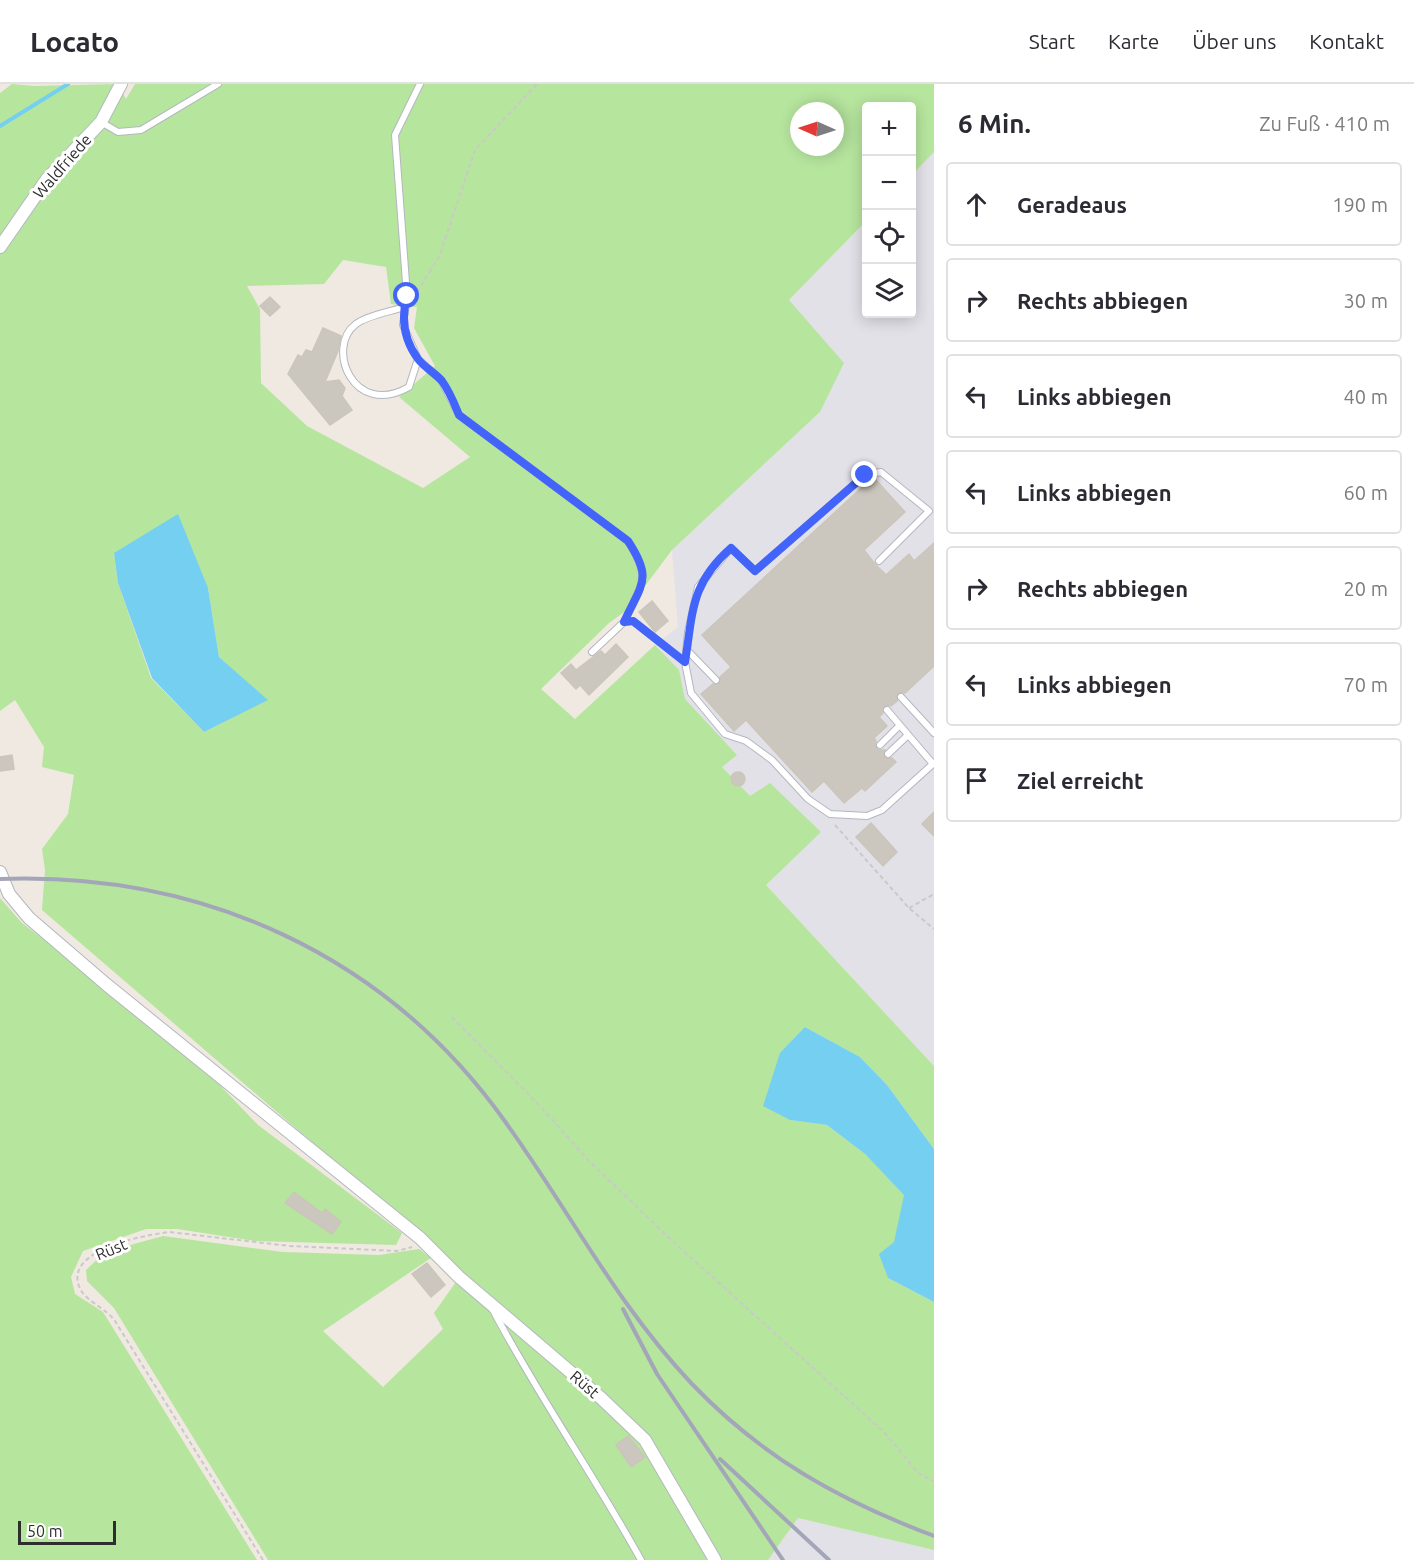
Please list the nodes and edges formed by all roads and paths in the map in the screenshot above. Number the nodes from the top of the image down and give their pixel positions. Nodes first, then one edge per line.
1 (121, 84) edge
2 (218, 84) edge
3 (420, 84) edge
4 (537, 84) edge
5 (101, 122) junction
6 (0, 247) edge
7 (415, 296) dead end
8 (404, 307) junction
9 (418, 359) junction
10 (932, 510) edge
11 (879, 561) dead end
12 (624, 622) junction
13 (687, 650) junction
14 (592, 652) dead end
15 (685, 662) junction
16 (716, 680) dead end
17 (901, 697) dead end
18 (887, 710) dead end
19 (900, 725) junction
20 (934, 733) edge
21 (908, 735) junction
22 (880, 745) dead end
23 (888, 754) dead end
24 (933, 763) edge
25 (830, 814) junction
26 (0, 872) edge
27 (934, 894) edge
28 (909, 908) junction
29 (934, 929) edge
30 (452, 1017) dead end
31 (420, 1238) junction
32 (487, 1298) junction
33 (934, 1481) edge
34 (262, 1560) edge
35 (641, 1560) edge
36 (715, 1560) edge

1 - 5 street, Waldfriede
2 - 5 lane
3 - 8 lane
4 - 7 path
5 - 6 street, Waldfriede
8 - 9 lane
8 - 9 lane
9 - 12 lane
10 - 11 lane
10 - 13 lane
12 - 14 lane
12 - 15 lane
13 - 15 lane
13 - 16 lane
15 - 25 lane
17 - 20 lane
18 - 19 lane
19 - 21 lane
19 - 22 lane
21 - 23 lane
21 - 24 lane
24 - 25 lane
25 - 28 path
26 - 31 street, Rüst
27 - 28 path
28 - 29 path
30 - 33 path
31 - 32 street, Rüst
31 - 34 path, Rüst
32 - 35 lane
32 - 36 street, Rüst

